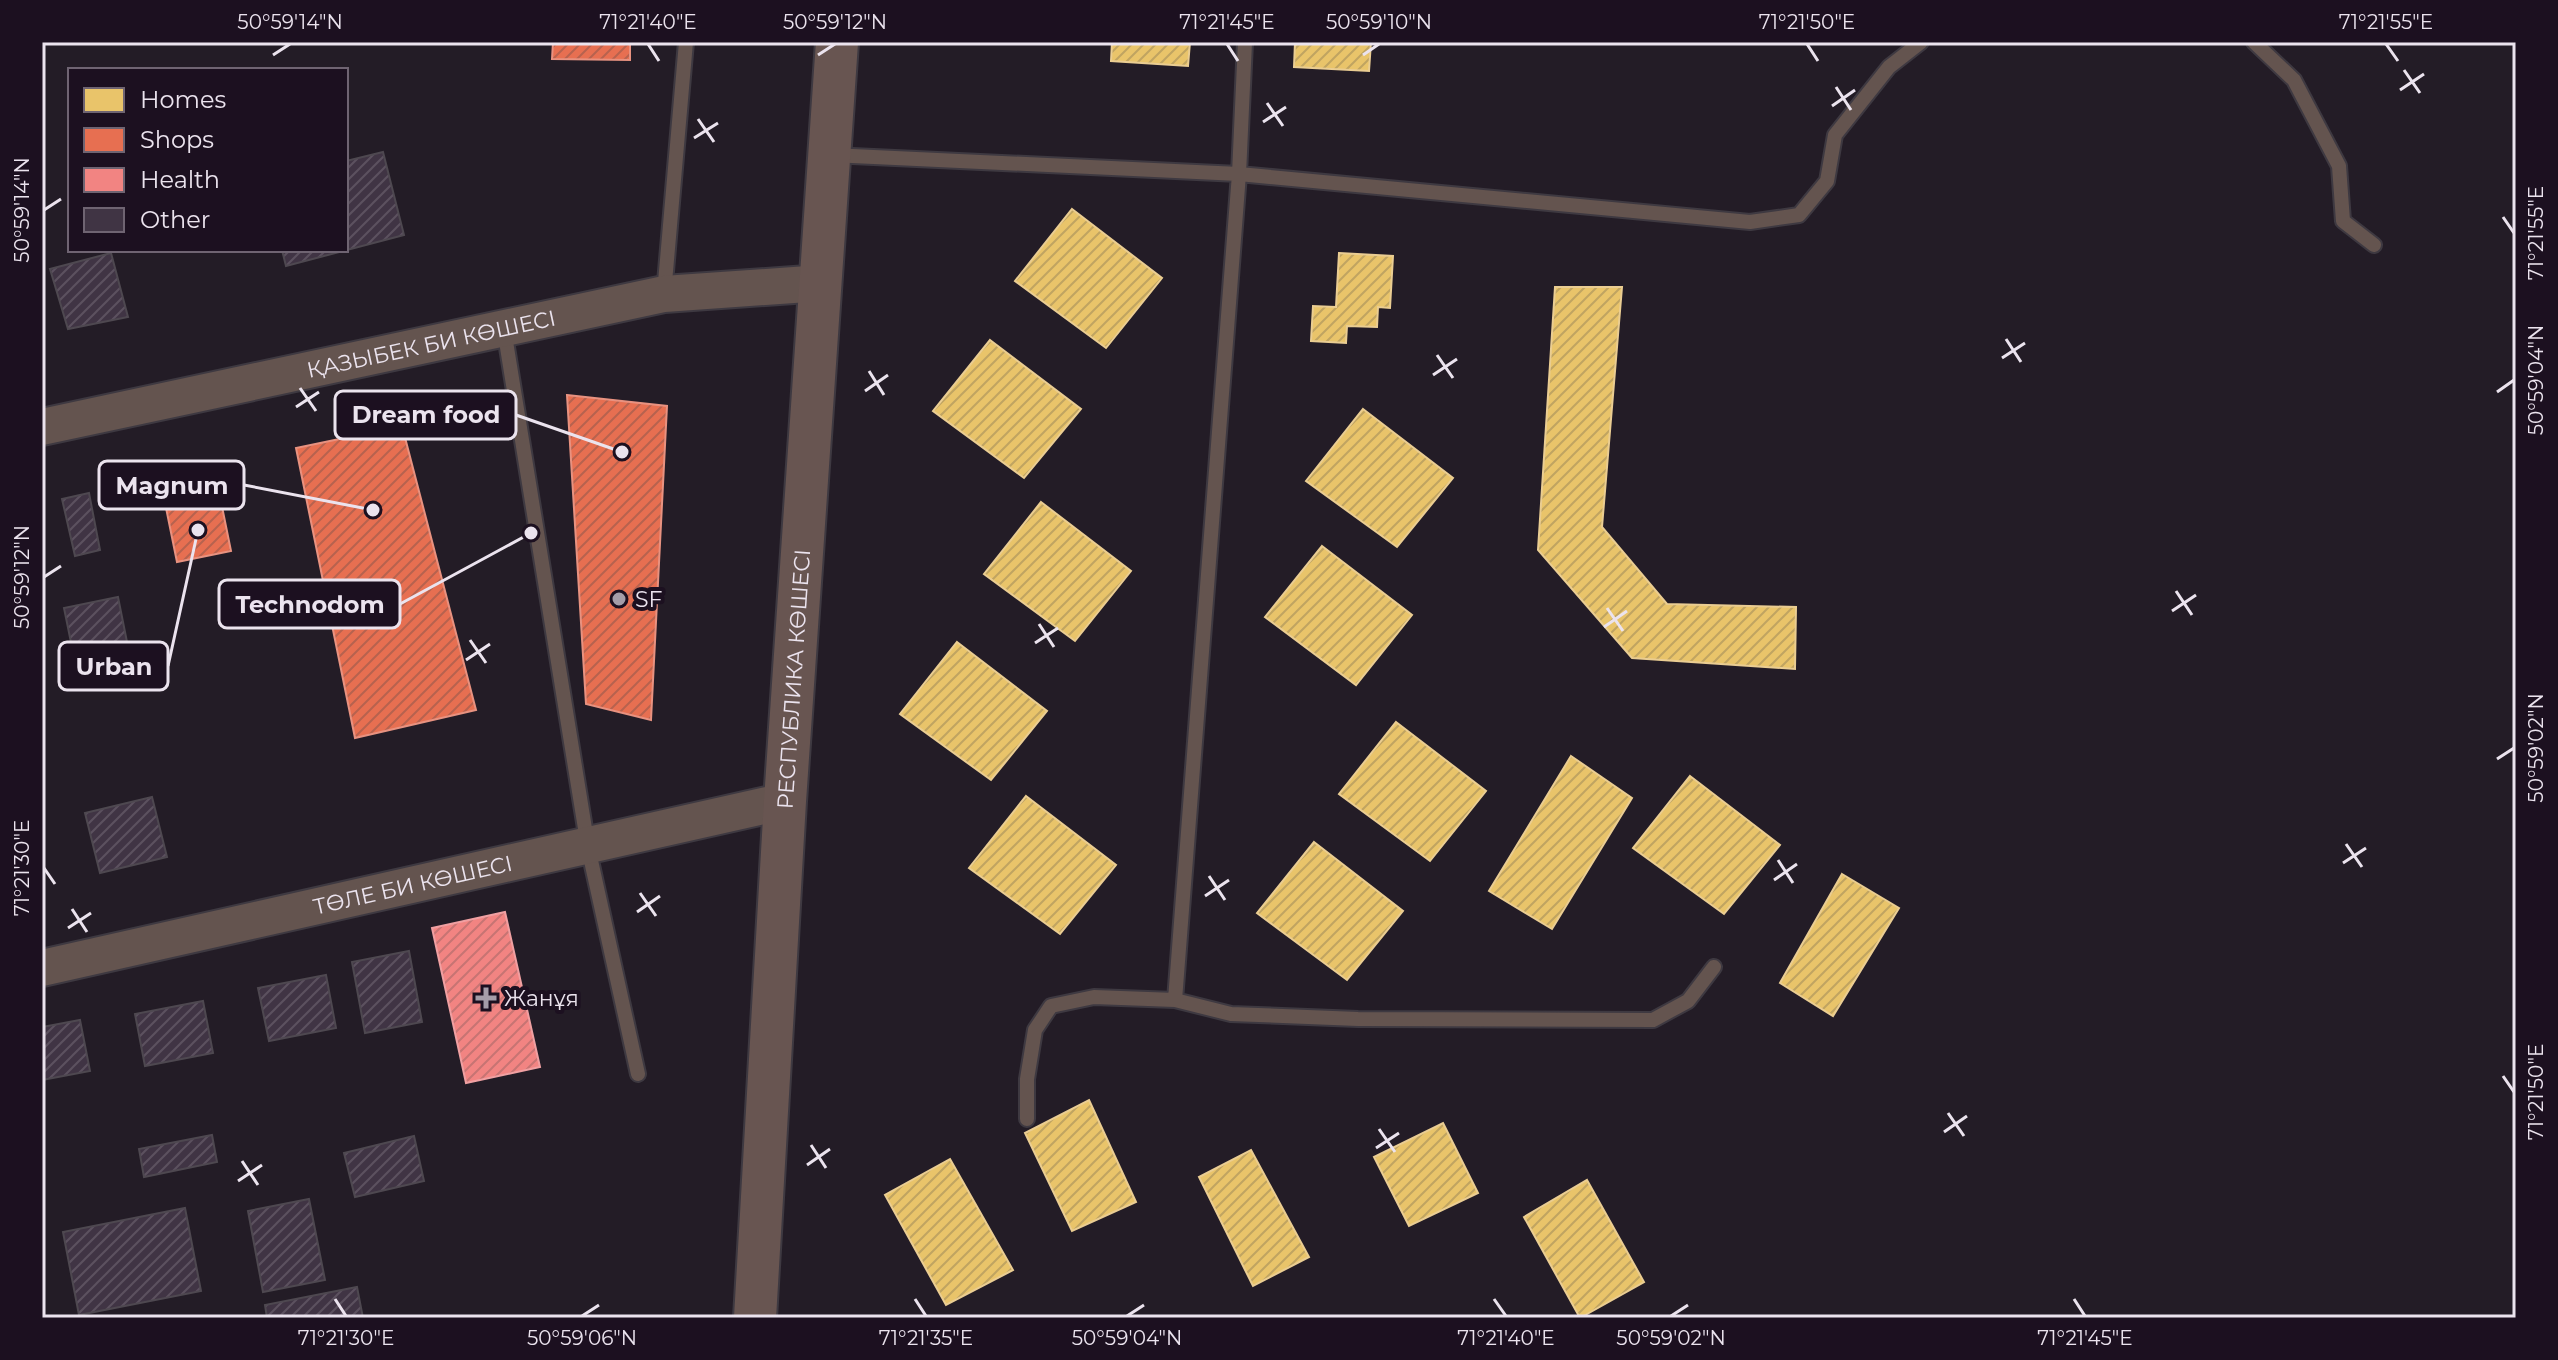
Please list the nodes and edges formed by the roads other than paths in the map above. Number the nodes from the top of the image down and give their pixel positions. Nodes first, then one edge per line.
1 (686, 42) edge
2 (837, 42) edge
3 (1245, 42) edge
4 (1921, 42) edge
5 (2254, 42) edge
6 (831, 155) junction
7 (1239, 174) junction
8 (2374, 245) dead end
9 (822, 283) junction
10 (664, 294) junction
11 (504, 328) junction
12 (42, 427) edge
13 (785, 801) junction
14 (588, 847) junction
15 (1714, 967) dead end
16 (42, 968) edge
17 (1175, 1000) junction
18 (638, 1074) dead end
19 (1027, 1119) dead end
20 (755, 1318) edge

1 - 10 lane
2 - 6 main road, РЕСПУБЛИКА КӨШЕСІ
3 - 7 lane
4 - 7 lane
5 - 8 lane
6 - 7 lane
6 - 9 main road, РЕСПУБЛИКА КӨШЕСІ
7 - 17 lane
9 - 10 street, ҚАЗЫБЕК БИ КӨШЕСІ
9 - 13 main road, РЕСПУБЛИКА КӨШЕСІ
10 - 11 street, ҚАЗЫБЕК БИ КӨШЕСІ
11 - 12 street, ҚАЗЫБЕК БИ КӨШЕСІ
11 - 14 lane
13 - 14 street, ТӨЛЕ БИ КӨШЕСІ
13 - 20 main road, РЕСПУБЛИКА КӨШЕСІ
14 - 16 street, ТӨЛЕ БИ КӨШЕСІ
14 - 18 lane
15 - 17 lane
17 - 19 lane

